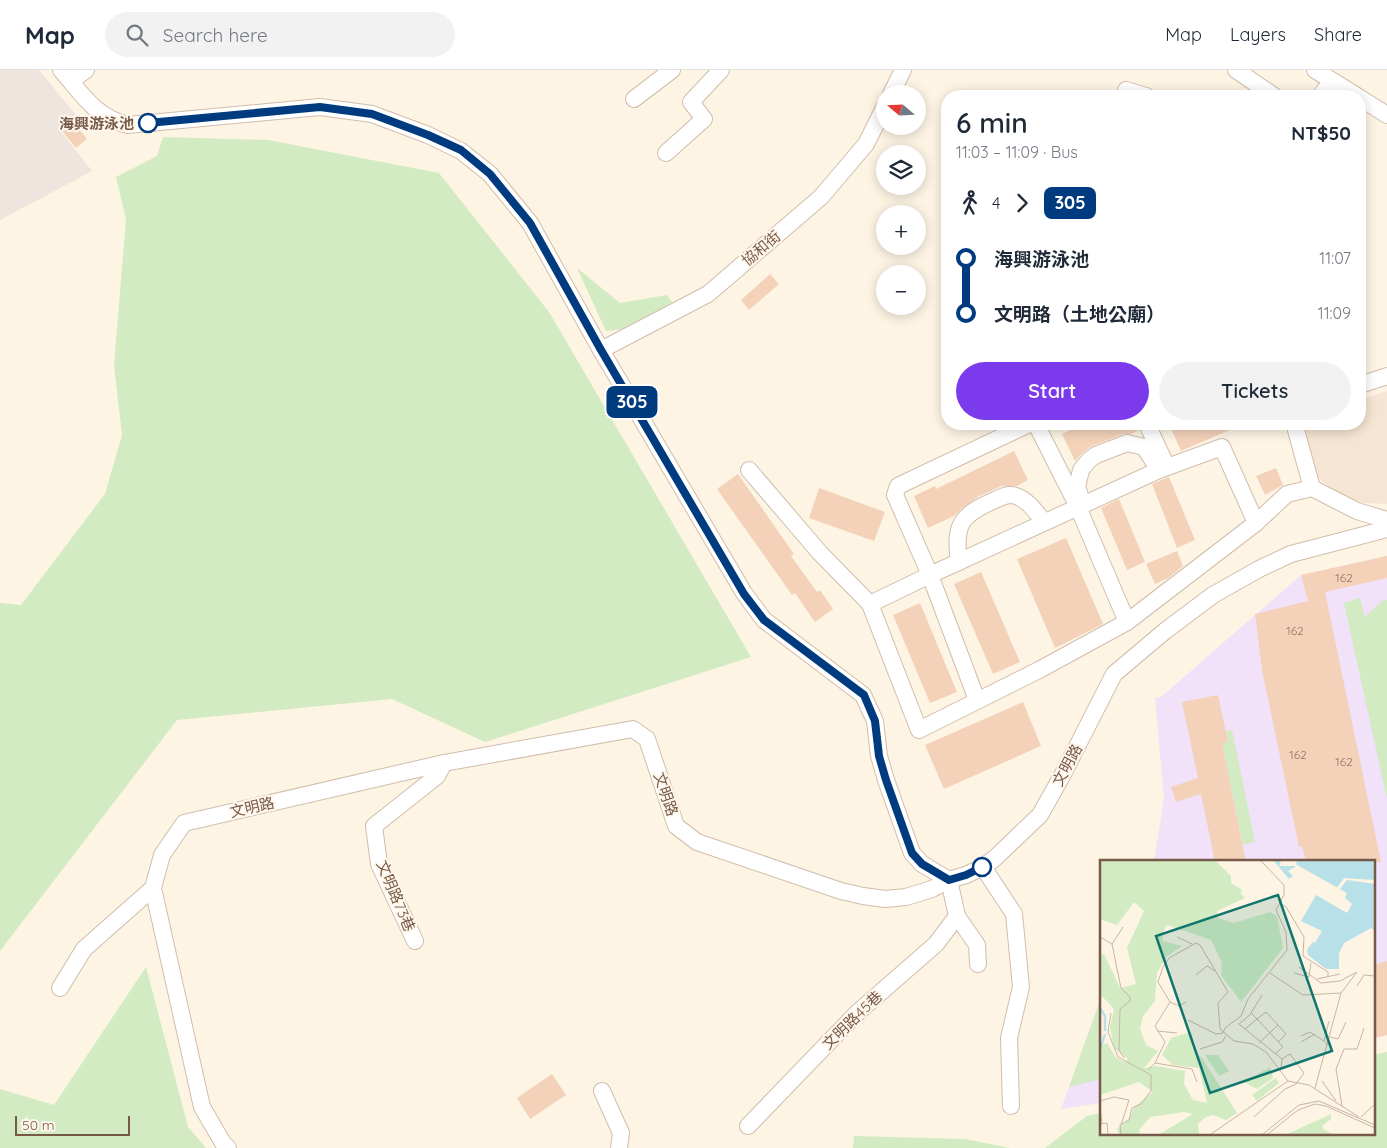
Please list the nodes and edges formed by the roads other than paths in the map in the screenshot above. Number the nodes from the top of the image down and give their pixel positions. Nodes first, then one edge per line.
1 (86, 70) edge
2 (672, 70) edge
3 (721, 70) edge
4 (903, 70) edge
5 (1236, 70) edge
6 (1315, 70) edge
7 (66, 76) edge
8 (1332, 81) junction
9 (896, 85) edge
10 (1265, 90) edge
11 (1325, 90) edge
12 (1347, 90) edge
13 (634, 99) dead end
14 (1366, 102) edge
15 (1387, 115) edge
16 (876, 124) edge
17 (666, 153) dead end
18 (601, 350) junction
19 (1387, 376) edge
20 (1366, 384) edge
21 (1016, 430) edge
22 (1039, 430) edge
23 (1150, 430) edge
24 (1296, 430) edge
25 (1163, 468) junction
26 (749, 470) dead end
27 (1312, 488) junction
28 (1080, 505) junction
29 (1387, 520) edge
30 (1044, 522) junction
31 (1256, 523) junction
32 (1387, 529) edge
33 (959, 562) junction
34 (930, 575) junction
35 (870, 604) junction
36 (1127, 622) junction
37 (977, 700) junction
38 (444, 763) junction
39 (982, 867) junction
40 (949, 880) junction
41 (152, 888) junction
42 (957, 916) junction
43 (415, 942) dead end
44 (978, 964) dead end
45 (60, 988) dead end
46 (602, 1091) dead end
47 (1011, 1106) dead end
48 (748, 1126) dead end
49 (228, 1148) edge
50 (619, 1148) edge

1 - 7 street
2 - 13 street
3 - 17 street
4 - 9 street
5 - 10 street
6 - 8 street
7 - 18 street
8 - 11 street
8 - 12 street
14 - 15 street
16 - 18 street, 協和街
18 - 40 street
19 - 20 street
21 - 34 street
22 - 28 street
23 - 25 street
24 - 27 street
25 - 28 street
25 - 28 street
25 - 31 street
26 - 35 street
27 - 29 street
27 - 31 street
28 - 30 street
28 - 36 street
30 - 33 street
30 - 33 street
31 - 36 street
32 - 39 street, 文明路
33 - 34 street
34 - 35 street
34 - 37 street
35 - 37 street
36 - 37 street
38 - 40 street, 文明路
38 - 41 street, 文明路
38 - 43 street, 文明路73巷
39 - 40 street, 文明路
39 - 47 street
40 - 42 street
41 - 45 street
41 - 49 street, 文明路
42 - 44 street
42 - 48 street, 文明路45巷
46 - 50 street

